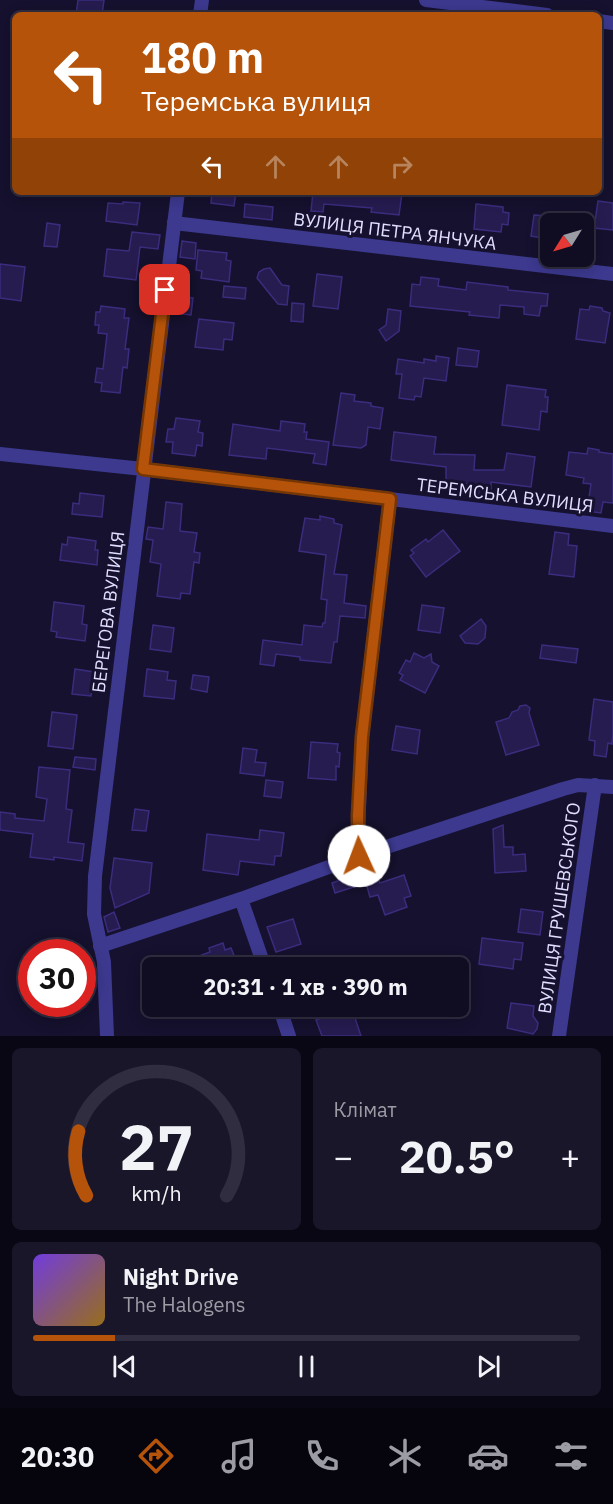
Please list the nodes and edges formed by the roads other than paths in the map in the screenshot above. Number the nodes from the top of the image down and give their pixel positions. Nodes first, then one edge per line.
1 (426, 0) edge
2 (523, 12) edge
3 (178, 195) edge
4 (174, 223) junction
5 (613, 274) edge
6 (0, 454) edge
7 (143, 469) junction
8 (390, 499) junction
9 (613, 526) edge
10 (595, 785) junction
11 (613, 787) edge
12 (359, 856) junction
13 (241, 899) junction
14 (100, 946) junction
15 (261, 957) edge
16 (283, 1017) edge
17 (106, 1036) edge
18 (289, 1036) edge
19 (559, 1036) edge

1 - 2 street
3 - 4 street, БЕРЕГОВА ВУЛИЦЯ
4 - 5 street, ВУЛИЦЯ ПЕТРА ЯНЧУКА
4 - 7 street, БЕРЕГОВА ВУЛИЦЯ
6 - 7 street, ТЕРЕМСЬКА ВУЛИЦЯ
7 - 8 street, ТЕРЕМСЬКА ВУЛИЦЯ
7 - 14 street, БЕРЕГОВА ВУЛИЦЯ
8 - 9 street, ТЕРЕМСЬКА ВУЛИЦЯ
8 - 12 street
10 - 11 street
10 - 12 street
10 - 19 street, ВУЛИЦЯ ГРУШЕВСЬКОГО
12 - 13 street
13 - 14 street
13 - 15 street
14 - 17 street, БЕРЕГОВА ВУЛИЦЯ
16 - 18 street

